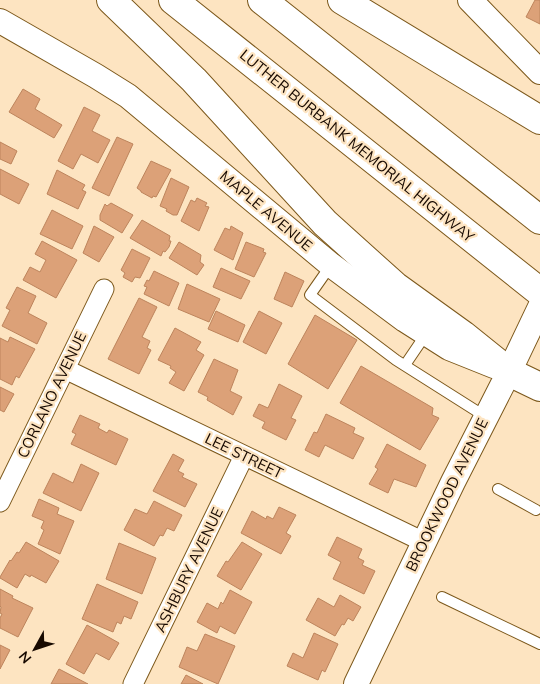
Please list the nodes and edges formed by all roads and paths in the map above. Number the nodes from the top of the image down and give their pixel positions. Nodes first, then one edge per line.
1 (111, 0) edge
2 (173, 0) edge
3 (262, 0) edge
4 (342, 0) edge
5 (470, 0) edge
6 (0, 21) edge
7 (540, 72) edge
8 (540, 120) edge
9 (534, 216) edge
10 (331, 265) junction
11 (104, 289) dead end
12 (540, 292) edge
13 (540, 307) edge
14 (426, 334) junction
15 (405, 365) junction
16 (65, 369) junction
17 (509, 372) junction
18 (540, 387) edge
19 (486, 417) junction
20 (244, 456) junction
21 (498, 489) dead end
22 (0, 502) edge
23 (536, 510) dead end
24 (424, 542) junction
25 (442, 596) dead end
26 (540, 644) edge
27 (133, 684) edge
28 (356, 684) edge

1 - 17 main road
2 - 12 main road, LUTHER BURBANK MEMORIAL HIGHWAY
3 - 9 main road
4 - 8 main road
5 - 7 street
6 - 10 street, MAPLE AVENUE
10 - 14 street, MAPLE AVENUE
10 - 15 lane
11 - 16 street, CORLANO AVENUE
13 - 17 street, BROOKWOOD AVENUE
14 - 15 lane
14 - 17 street, MAPLE AVENUE
15 - 19 lane
16 - 20 street, LEE STREET
16 - 22 street, CORLANO AVENUE
17 - 18 main road, MAPLE AVENUE
17 - 19 street, BROOKWOOD AVENUE
19 - 24 street, BROOKWOOD AVENUE
20 - 24 street, LEE STREET
20 - 27 street, ASHBURY AVENUE
21 - 23 lane
24 - 28 street, BROOKWOOD AVENUE
25 - 26 lane

